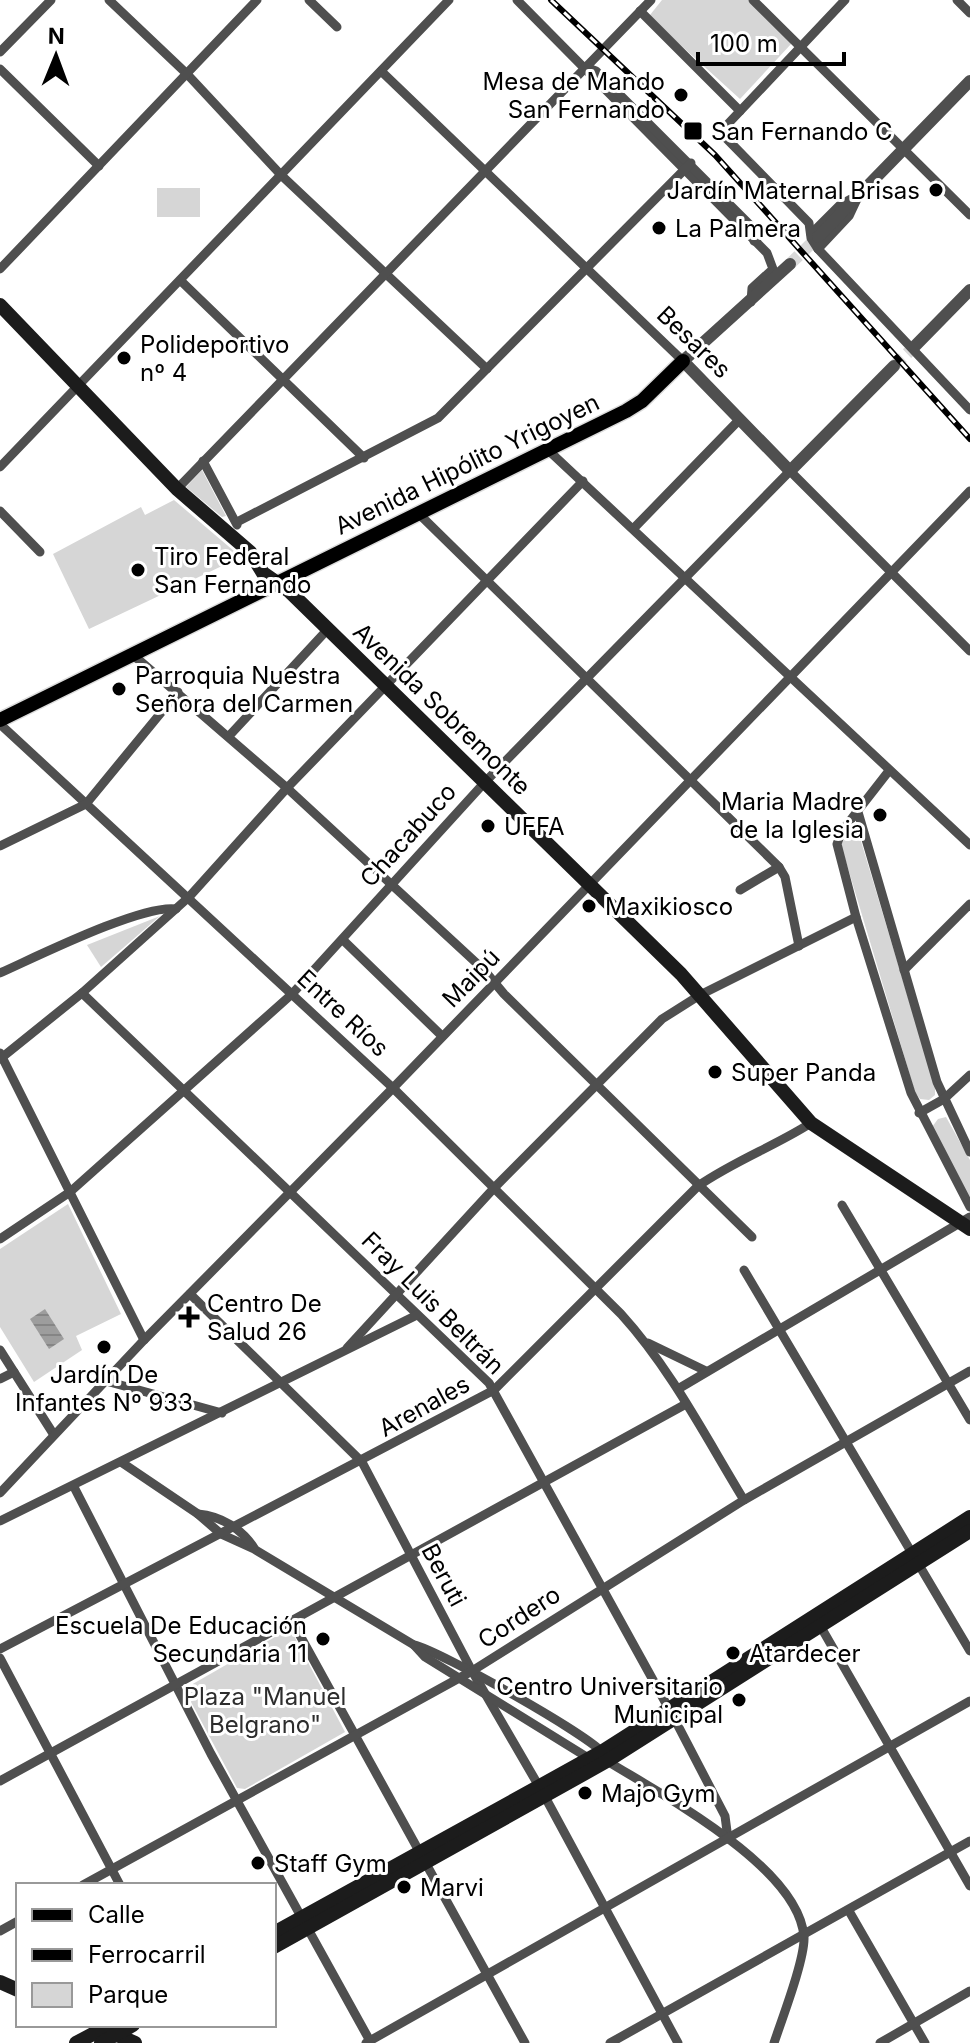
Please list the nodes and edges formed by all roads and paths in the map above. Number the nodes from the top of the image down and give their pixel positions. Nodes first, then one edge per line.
1 (51, 0) edge
2 (109, 0) edge
3 (257, 0) edge
4 (309, 0) edge
5 (449, 0) edge
6 (517, 0) edge
7 (651, 0) edge
8 (753, 0) edge
9 (845, 0) edge
10 (957, 0) edge
11 (640, 11) junction
12 (970, 13) edge
13 (337, 27) dead end
14 (801, 46) junction
15 (0, 52) edge
16 (585, 67) junction
17 (0, 69) edge
18 (381, 71) junction
19 (187, 74) junction
20 (970, 81) edge
21 (740, 111) junction
22 (904, 151) junction
23 (99, 166) junction
24 (688, 167) junction
25 (484, 170) junction
26 (281, 175) junction
27 (970, 215) edge
28 (816, 240) junction
29 (790, 264) tunnel mouth
30 (0, 269) edge
31 (585, 269) junction
32 (385, 271) junction
33 (181, 281) junction
34 (967, 293) edge
35 (751, 302) junction
36 (0, 305) edge
37 (911, 346) junction
38 (683, 361) junction
39 (894, 366) tunnel mouth
40 (487, 369) junction
41 (283, 378) junction
42 (79, 385) junction
43 (970, 410) edge
44 (740, 419) junction
45 (548, 450) junction
46 (364, 458) junction
47 (203, 461) junction
48 (0, 467) edge
49 (790, 471) junction
50 (583, 481) junction
51 (177, 489) junction
52 (970, 491) edge
53 (0, 511) edge
54 (418, 513) junction
55 (634, 528) junction
56 (235, 530) junction
57 (40, 552) dead end
58 (892, 571) junction
59 (685, 577) junction
60 (277, 582) junction
61 (486, 582) junction
62 (328, 629) junction
63 (970, 651) edge
64 (132, 654) junction
65 (789, 677) junction
66 (586, 680) junction
67 (386, 685) junction
68 (178, 692) junction
69 (0, 722) edge
70 (229, 736) junction
71 (888, 772) junction
72 (690, 779) junction
73 (485, 782) junction
74 (287, 788) junction
75 (86, 804) junction
76 (858, 812) junction
77 (843, 830) junction
78 (863, 836) junction
79 (970, 845) edge
80 (0, 846) edge
81 (779, 867) junction
82 (590, 883) junction
83 (393, 885) junction
84 (740, 890) dead end
85 (189, 897) junction
86 (970, 904) edge
87 (176, 909) junction
88 (856, 917) junction
89 (343, 940) junction
90 (799, 946) junction
91 (904, 970) junction
92 (0, 973) edge
93 (494, 983) junction
94 (82, 993) junction
95 (292, 994) junction
96 (700, 995) junction
97 (442, 1036) junction
98 (1, 1056) edge
99 (970, 1075) edge
100 (595, 1084) junction
101 (393, 1088) junction
102 (184, 1091) junction
103 (944, 1099) junction
104 (919, 1113) junction
105 (811, 1123) junction
106 (970, 1152) edge
107 (698, 1186) junction
108 (495, 1187) junction
109 (290, 1191) junction
110 (70, 1192) junction
111 (842, 1205) dead end
112 (970, 1207) edge
113 (967, 1223) edge
114 (752, 1237) dead end
115 (0, 1239) edge
116 (744, 1270) dead end
117 (880, 1270) junction
118 (596, 1289) junction
119 (395, 1293) junction
120 (190, 1294) junction
121 (417, 1315) junction
122 (778, 1329) junction
123 (144, 1340) junction
124 (647, 1343) junction
125 (347, 1348) junction
126 (0, 1350) edge
127 (706, 1371) junction
128 (970, 1371) edge
129 (14, 1372) junction
130 (0, 1379) edge
131 (106, 1381) junction
132 (282, 1383) junction
133 (948, 1383) junction
134 (678, 1389) junction
135 (494, 1390) junction
136 (686, 1404) junction
137 (222, 1413) junction
138 (970, 1420) edge
139 (54, 1435) junction
140 (844, 1442) junction
141 (121, 1462) junction
142 (362, 1462) junction
143 (544, 1483) junction
144 (74, 1487) junction
145 (0, 1493) edge
146 (744, 1500) junction
147 (198, 1514) junction
148 (970, 1517) edge
149 (0, 1521) edge
150 (233, 1528) junction
151 (970, 1531) edge
152 (221, 1534) junction
153 (254, 1549) junction
154 (411, 1556) junction
155 (914, 1559) junction
156 (125, 1586) junction
157 (601, 1589) junction
158 (334, 1598) junction
159 (817, 1620) junction
160 (292, 1621) junction
161 (414, 1645) junction
162 (0, 1649) edge
163 (970, 1651) edge
164 (0, 1658) edge
165 (472, 1671) junction
166 (459, 1677) junction
167 (174, 1686) junction
168 (485, 1694) junction
169 (970, 1701) edge
170 (672, 1713) junction
171 (355, 1735) junction
172 (889, 1749) junction
173 (51, 1753) junction
174 (600, 1757) junction
175 (0, 1781) edge
176 (542, 1791) junction
177 (236, 1800) junction
178 (728, 1839) junction
179 (970, 1841) edge
180 (951, 1852) junction
181 (422, 1857) junction
182 (112, 1869) junction
183 (87, 1883) edge
184 (119, 1883) edge
185 (970, 1886) edge
186 (604, 1910) junction
187 (849, 1911) junction
188 (304, 1923) junction
189 (276, 1932) edge
190 (804, 1937) junction
191 (276, 1945) edge
192 (487, 1976) junction
193 (970, 1991) edge
194 (662, 2014) junction
195 (913, 2023) junction
196 (105, 2031) edge
197 (368, 2042) edge
198 (76, 2043) edge
199 (135, 2043) edge
200 (525, 2043) edge
201 (610, 2043) edge
202 (678, 2043) edge
203 (774, 2043) edge
204 (880, 2043) edge
205 (925, 2043) edge

1 - 15 street
2 - 19 street
3 - 19 street
4 - 13 street
5 - 18 street
6 - 16 street
7 - 11 street
8 - 14 street
9 - 14 street
10 - 12 street
11 - 16 street
11 - 21 street
14 - 21 street
14 - 22 street
16 - 24 street
16 - 25 street
17 - 23 street
18 - 25 street, Besares
18 - 26 street
19 - 23 street
19 - 26 street
20 - 22 street
21 - 28 street
22 - 27 street
22 - 28 street
23 - 30 street
24 - 31 street
24 - 35 street
25 - 31 street, Besares
25 - 32 street
26 - 32 street
26 - 33 street
28 - 37 street
29 - 35 street, Avenida Hipólito Yrigoyen
31 - 38 street, Besares
31 - 40 street
32 - 40 street
32 - 41 street
33 - 41 street
33 - 42 street
34 - 37 street
35 - 38 street, Avenida Hipólito Yrigoyen
36 - 42 main road, Avenida Sobremonte
37 - 43 street
38 - 44 street, Besares
38 - 45 main road, Avenida Hipólito Yrigoyen
39 - 49 street, Chacabuco
40 - 46 street
41 - 46 street
41 - 47 street
42 - 48 street
42 - 51 main road, Avenida Sobremonte
44 - 49 street, Besares
44 - 55 street
45 - 50 street
45 - 54 main road, Avenida Hipólito Yrigoyen
46 - 56 street
47 - 51 street
47 - 56 street
49 - 58 street, Besares
49 - 59 street, Chacabuco
50 - 55 street
50 - 61 street
51 - 56 main road, Avenida Sobremonte
52 - 58 street, Maipú
53 - 57 street
54 - 60 main road, Avenida Hipólito Yrigoyen
54 - 61 street
55 - 59 street
56 - 60 main road, Avenida Sobremonte
58 - 63 street, Besares
58 - 65 street, Maipú
59 - 65 street
59 - 66 street, Chacabuco
60 - 62 main road, Avenida Sobremonte
60 - 64 main road, Avenida Hipólito Yrigoyen
61 - 66 street
61 - 67 street
62 - 67 main road, Avenida Sobremonte
62 - 70 street
64 - 68 street
64 - 69 main road, Avenida Hipólito Yrigoyen
65 - 71 street
65 - 72 street, Maipú
66 - 72 street
66 - 73 street, Chacabuco
67 - 73 main road, Avenida Sobremonte
67 - 74 street
68 - 70 street
68 - 75 street
69 - 75 street, Entre Ríos
70 - 74 street
71 - 76 street
71 - 79 street
72 - 81 street
72 - 82 street, Maipú
73 - 82 main road, Avenida Sobremonte
73 - 83 street, Chacabuco
74 - 83 street
74 - 85 street
75 - 80 street
75 - 85 street, Entre Ríos
76 - 77 street
76 - 78 street
77 - 78 street
77 - 88 street
78 - 91 street
81 - 84 street
81 - 90 street
82 - 93 street, Maipú
82 - 96 main road, Avenida Sobremonte
83 - 89 street, Chacabuco
83 - 93 street
85 - 87 street
85 - 95 street, Entre Ríos
86 - 91 street
87 - 92 street
87 - 94 street
88 - 90 street
88 - 104 street
89 - 95 street, Chacabuco
89 - 97 street
90 - 96 street
91 - 103 street
93 - 97 street, Maipú
93 - 100 street
94 - 98 street
94 - 102 street, Fray Luis Beltrán
95 - 101 street, Entre Ríos
95 - 102 street, Chacabuco
96 - 100 street
96 - 105 main road, Avenida Sobremonte
97 - 101 street, Maipú
98 - 110 street
99 - 103 street
100 - 107 street
100 - 108 street
101 - 108 street, Entre Ríos
101 - 109 street, Maipú
102 - 109 street, Fray Luis Beltrán
102 - 110 street, Chacabuco
103 - 104 street
103 - 106 street
104 - 112 street
105 - 107 street, Arenales
105 - 113 main road, Avenida Sobremonte
107 - 114 street
107 - 118 street, Arenales
108 - 118 street, Entre Ríos
108 - 119 street
109 - 119 street, Fray Luis Beltrán
109 - 120 street, Maipú
110 - 115 street, Chacabuco
110 - 123 street
111 - 117 street
113 - 117 street
116 - 122 street
117 - 122 street
117 - 133 street
118 - 124 street, Entre Ríos
118 - 135 street, Arenales
119 - 121 street, Fray Luis Beltrán
119 - 125 street
120 - 123 street, Maipú
120 - 132 street, Beruti
121 - 125 street
121 - 135 street, Fray Luis Beltrán
122 - 127 street
122 - 140 street
123 - 131 street, Maipú
124 - 127 street, Entre Ríos
124 - 134 street, Entre Ríos
125 - 132 street
126 - 129 street
127 - 134 street
128 - 133 street, Cordero
129 - 130 street
129 - 139 street
131 - 137 street
131 - 139 street, Maipú
132 - 137 street
132 - 142 street, Beruti
133 - 138 street
133 - 140 street, Cordero
134 - 136 street, Entre Ríos
135 - 142 street, Arenales
135 - 143 street, Fray Luis Beltrán
136 - 143 street
136 - 146 street, Entre Ríos
137 - 141 street
139 - 145 street, Maipú
140 - 146 street, Cordero
140 - 155 street
141 - 144 street
141 - 147 street
142 - 150 street, Arenales
142 - 154 street, Beruti
143 - 154 street
143 - 157 street, Fray Luis Beltrán
144 - 149 street
144 - 156 street
146 - 157 street, Cordero
147 - 150 street
147 - 152 street
148 - 155 main road
150 - 152 street, Arenales
150 - 153 street
151 - 155 main road
152 - 153 street
152 - 156 street, Arenales
153 - 158 street
154 - 158 street
154 - 165 street, Beruti
155 - 159 main road
155 - 163 street
156 - 162 street, Arenales
156 - 167 street
157 - 165 street, Cordero
157 - 170 street, Fray Luis Beltrán
158 - 160 street
158 - 161 street
159 - 170 main road
159 - 172 street
160 - 167 street
160 - 171 street
161 - 165 street
161 - 166 street
164 - 173 street
165 - 166 street, Cordero
165 - 168 street, Beruti
165 - 174 street
166 - 168 street
166 - 171 street, Cordero
167 - 173 street
167 - 177 street
168 - 174 street
168 - 176 street, Beruti
169 - 172 street
170 - 174 main road
170 - 178 street, Fray Luis Beltrán
171 - 177 street, Cordero
171 - 181 street
172 - 178 street
172 - 180 street
173 - 175 street
173 - 182 street
174 - 176 main road
174 - 178 street
176 - 181 main road
176 - 186 street, Beruti
177 - 182 street, Cordero
177 - 188 street
178 - 186 street
178 - 190 street
179 - 180 street
180 - 185 street
180 - 187 street
181 - 188 main road
181 - 192 street
182 - 183 street, Cordero
182 - 184 street
186 - 192 street
186 - 194 street, Beruti
187 - 190 street
187 - 195 street
188 - 189 main road
188 - 191 main road
188 - 197 street
190 - 194 street
190 - 203 street
192 - 197 street
192 - 200 street
193 - 195 street
194 - 201 street
194 - 202 street, Beruti
195 - 204 street
195 - 205 street
196 - 198 main road
196 - 199 main road

